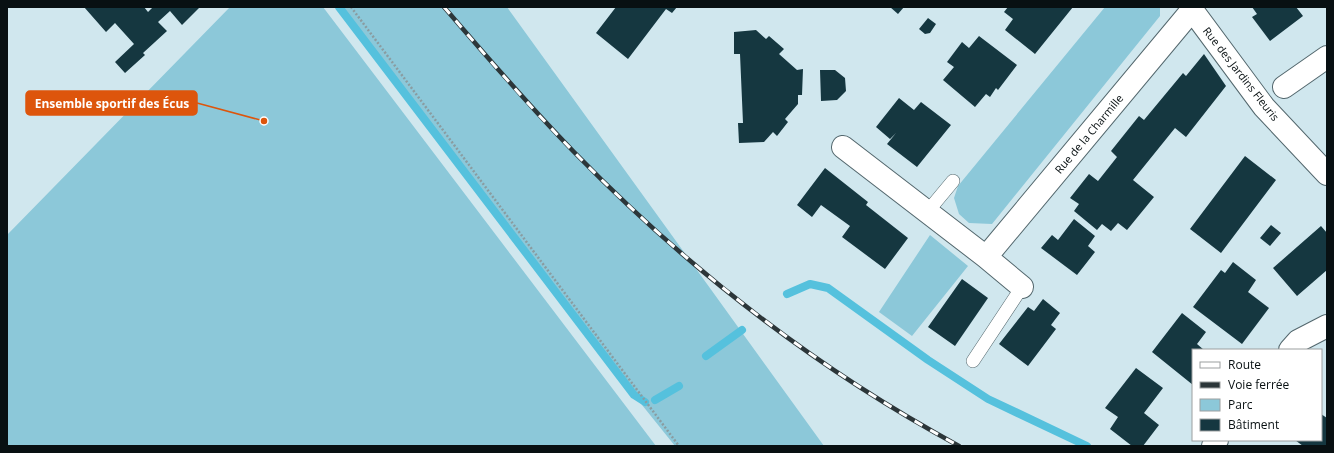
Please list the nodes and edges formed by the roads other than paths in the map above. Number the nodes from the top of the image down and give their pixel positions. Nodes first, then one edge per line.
1 (1191, 9) edge
2 (1327, 57) edge
3 (1284, 87) dead end
4 (843, 147) dead end
5 (1327, 174) edge
6 (953, 181) dead end
7 (928, 211) junction
8 (986, 257) junction
9 (1022, 287) joint
10 (1327, 326) edge
11 (1291, 349) edge
12 (973, 361) dead end

1 - 5 street, Rue des Jardins Fleuris
1 - 8 street, Rue de la Charmille
2 - 3 street
4 - 7 street
6 - 7 lane
7 - 8 street
8 - 9 street
9 - 12 lane
10 - 11 street

